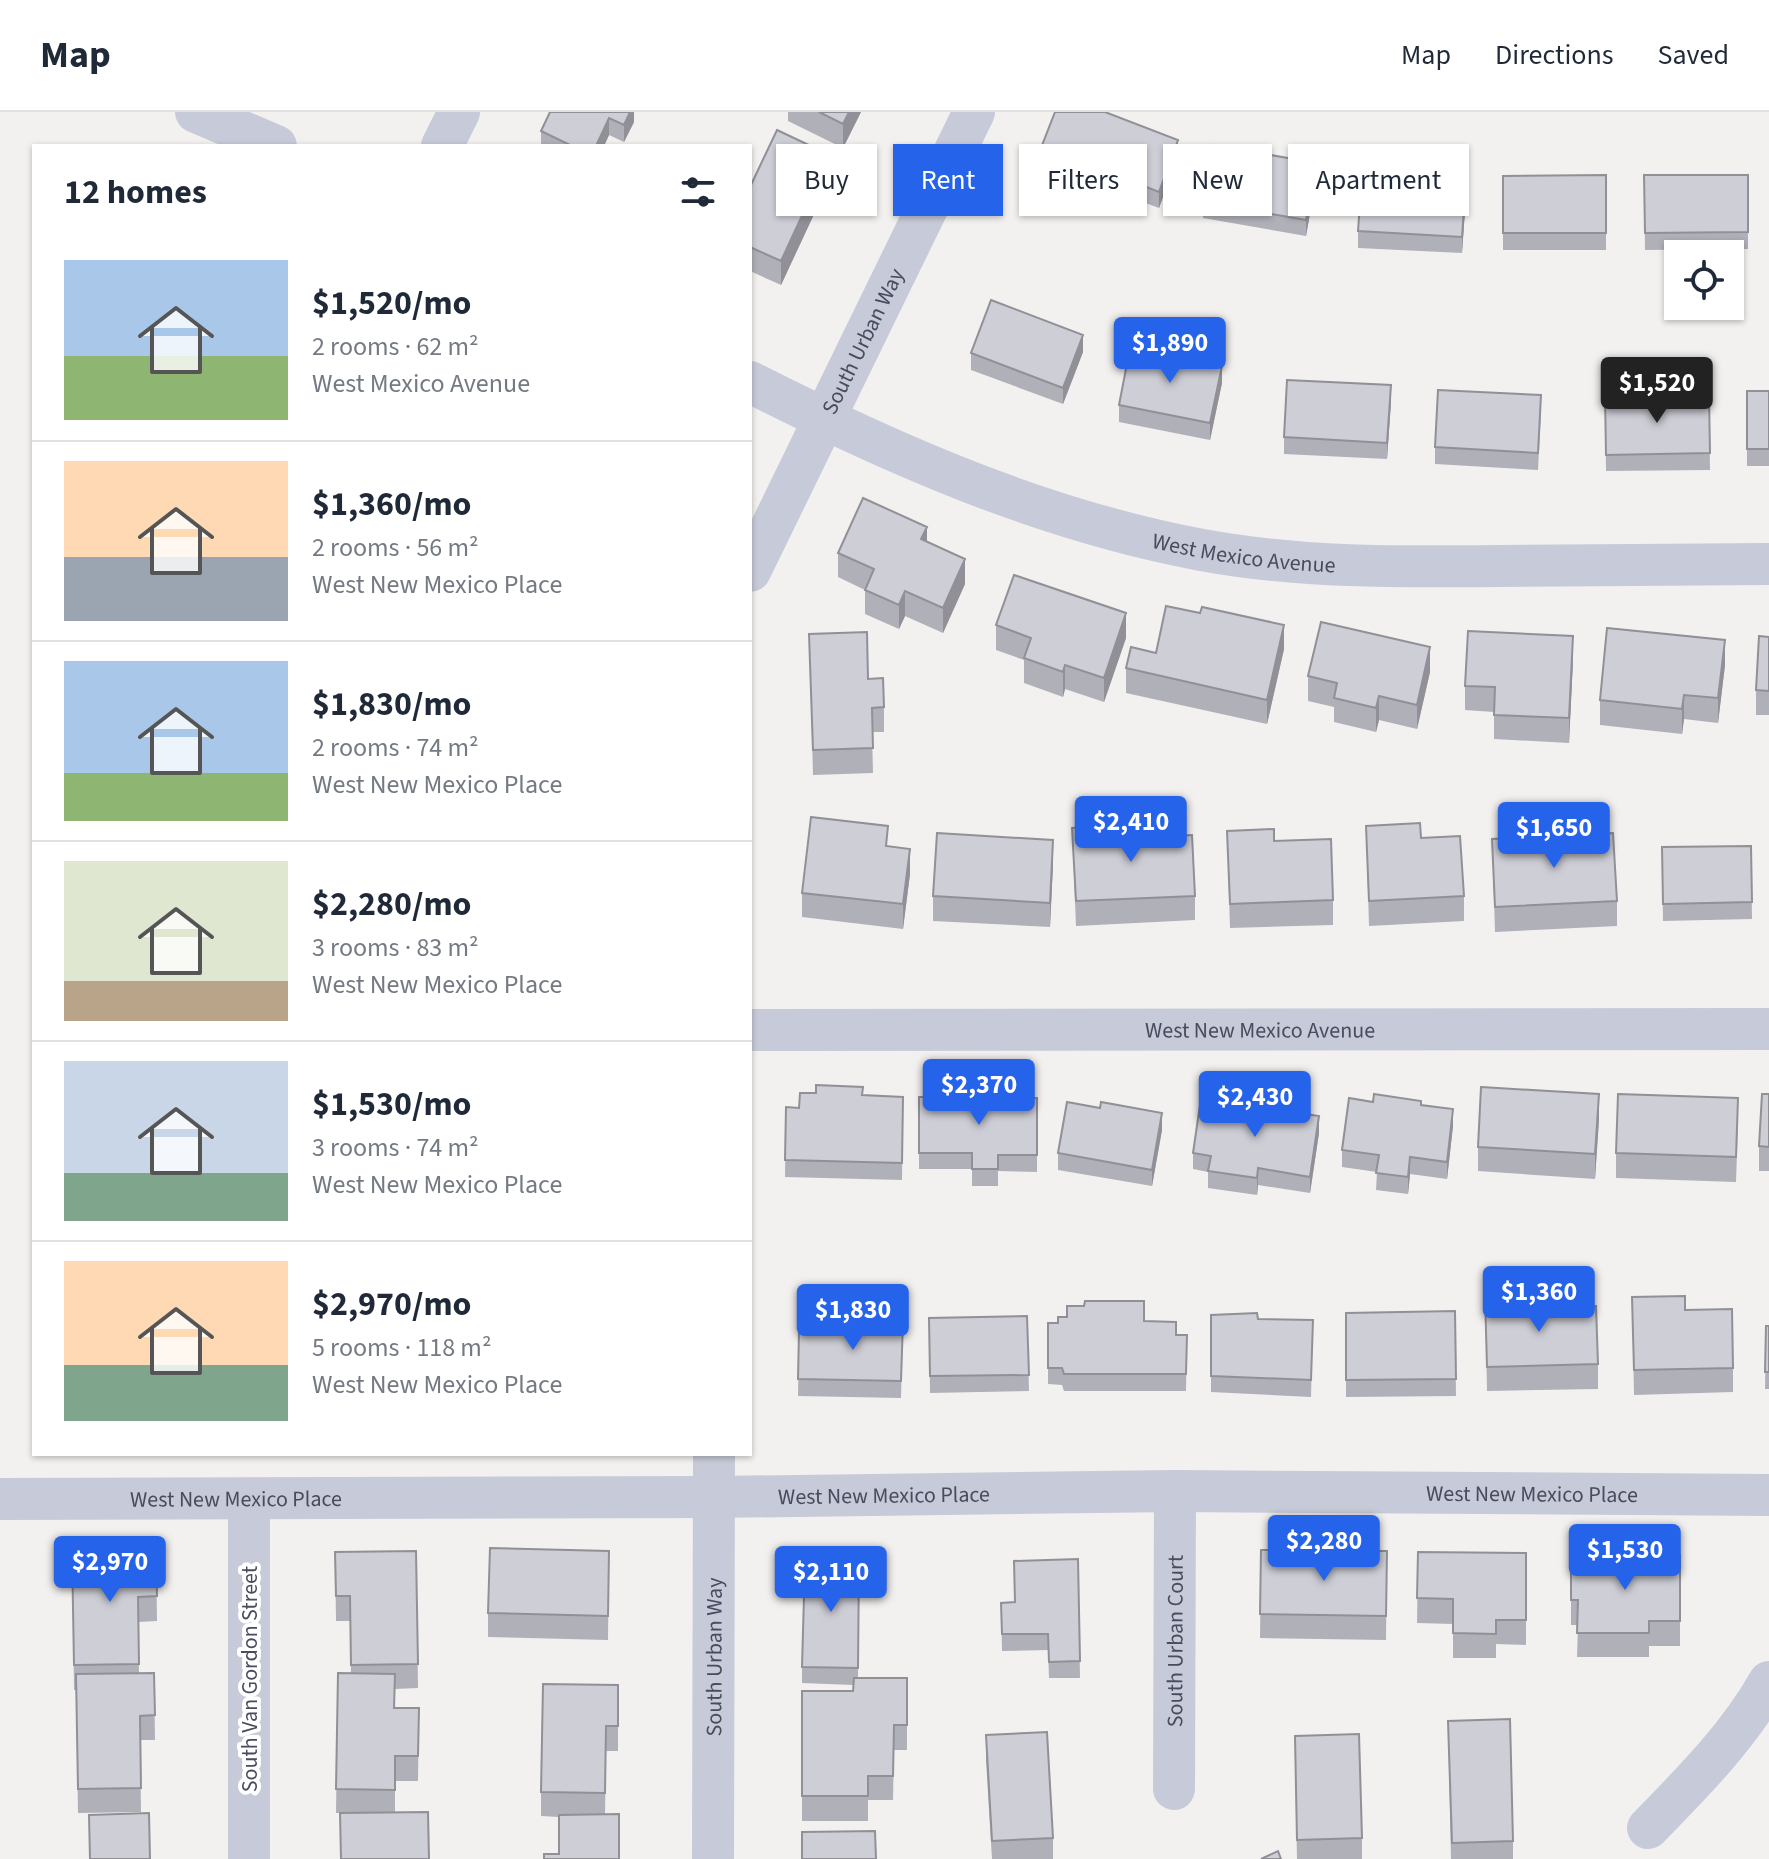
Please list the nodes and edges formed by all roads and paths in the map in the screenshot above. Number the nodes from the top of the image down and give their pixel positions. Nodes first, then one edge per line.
1 (196, 112) edge
2 (459, 112) edge
3 (974, 112) edge
4 (271, 144) edge
5 (443, 144) edge
6 (752, 383) edge
7 (825, 420) junction
8 (1769, 564) edge
9 (752, 567) edge
10 (1769, 1029) edge
11 (752, 1030) edge
12 (714, 1456) edge
13 (1175, 1491) junction
14 (1769, 1495) edge
15 (715, 1497) junction
16 (0, 1499) edge
17 (249, 1499) junction
18 (1769, 1682) edge
19 (1174, 1789) dead end
20 (1648, 1828) dead end
21 (249, 1859) edge
22 (713, 1859) edge

1 - 4 street
2 - 5 street
3 - 7 street, South Urban Way
6 - 7 street, West Mexico Avenue
7 - 8 street, West Mexico Avenue
7 - 9 street, South Urban Way
10 - 11 street, West New Mexico Avenue
12 - 15 street, South Urban Way
13 - 14 street, West New Mexico Place
13 - 15 street, West New Mexico Place
13 - 19 street, South Urban Court
15 - 17 street, West New Mexico Place
15 - 22 street, South Urban Way
16 - 17 street, West New Mexico Place
17 - 21 street, South Van Gordon Street
18 - 20 street

